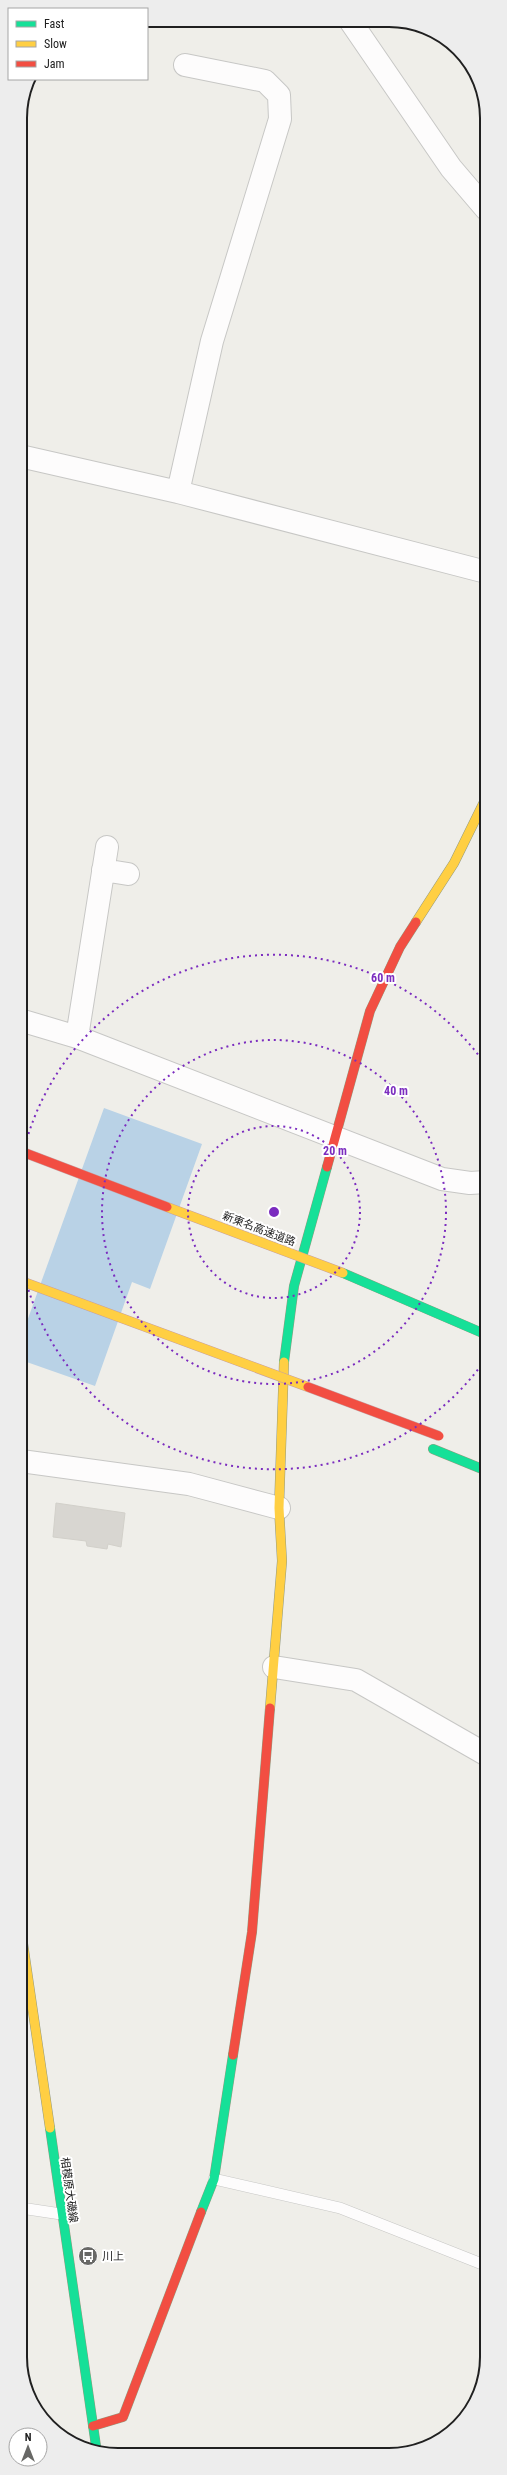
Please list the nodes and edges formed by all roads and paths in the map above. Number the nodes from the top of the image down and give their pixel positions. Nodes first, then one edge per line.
1 (354, 27) edge
2 (185, 64) dead end
3 (480, 202) edge
4 (27, 458) edge
5 (178, 492) junction
6 (480, 570) edge
7 (480, 810) edge
8 (107, 847) dead end
9 (104, 870) junction
10 (128, 874) dead end
11 (27, 1022) edge
12 (77, 1037) junction
13 (336, 1138) junction
14 (27, 1154) edge
15 (480, 1182) edge
16 (344, 1274) junction
17 (27, 1284) edge
18 (469, 1316) dead end
19 (480, 1332) edge
20 (224, 1355) junction
21 (344, 1411) dead end
22 (442, 1437) dead end
23 (430, 1448) dead end
24 (27, 1462) edge
25 (480, 1468) edge
26 (279, 1508) junction
27 (274, 1667) junction
28 (480, 1751) edge
29 (27, 1973) edge
30 (214, 2179) junction
31 (27, 2209) edge
32 (61, 2214) junction
33 (480, 2263) edge
34 (93, 2426) junction
35 (96, 2445) edge

1 - 3 street
2 - 5 street
4 - 5 street
5 - 6 street
7 - 13 main road
8 - 9 street
9 - 10 street
9 - 12 street
11 - 12 street
12 - 13 street
13 - 15 street
13 - 26 main road
14 - 16 main road, 新東名高速道路, bridge
16 - 18 main road
16 - 19 main road, 新東名高速道路
17 - 20 main road, bridge
20 - 21 main road, bridge
20 - 22 main road, bridge
23 - 25 main road
24 - 26 street
26 - 27 main road
27 - 28 street
27 - 30 main road
29 - 32 main road, 相模原大磯線
30 - 33 lane
30 - 34 main road
31 - 32 lane
32 - 34 main road, 相模原大磯線
34 - 35 main road, 相模原大磯線

